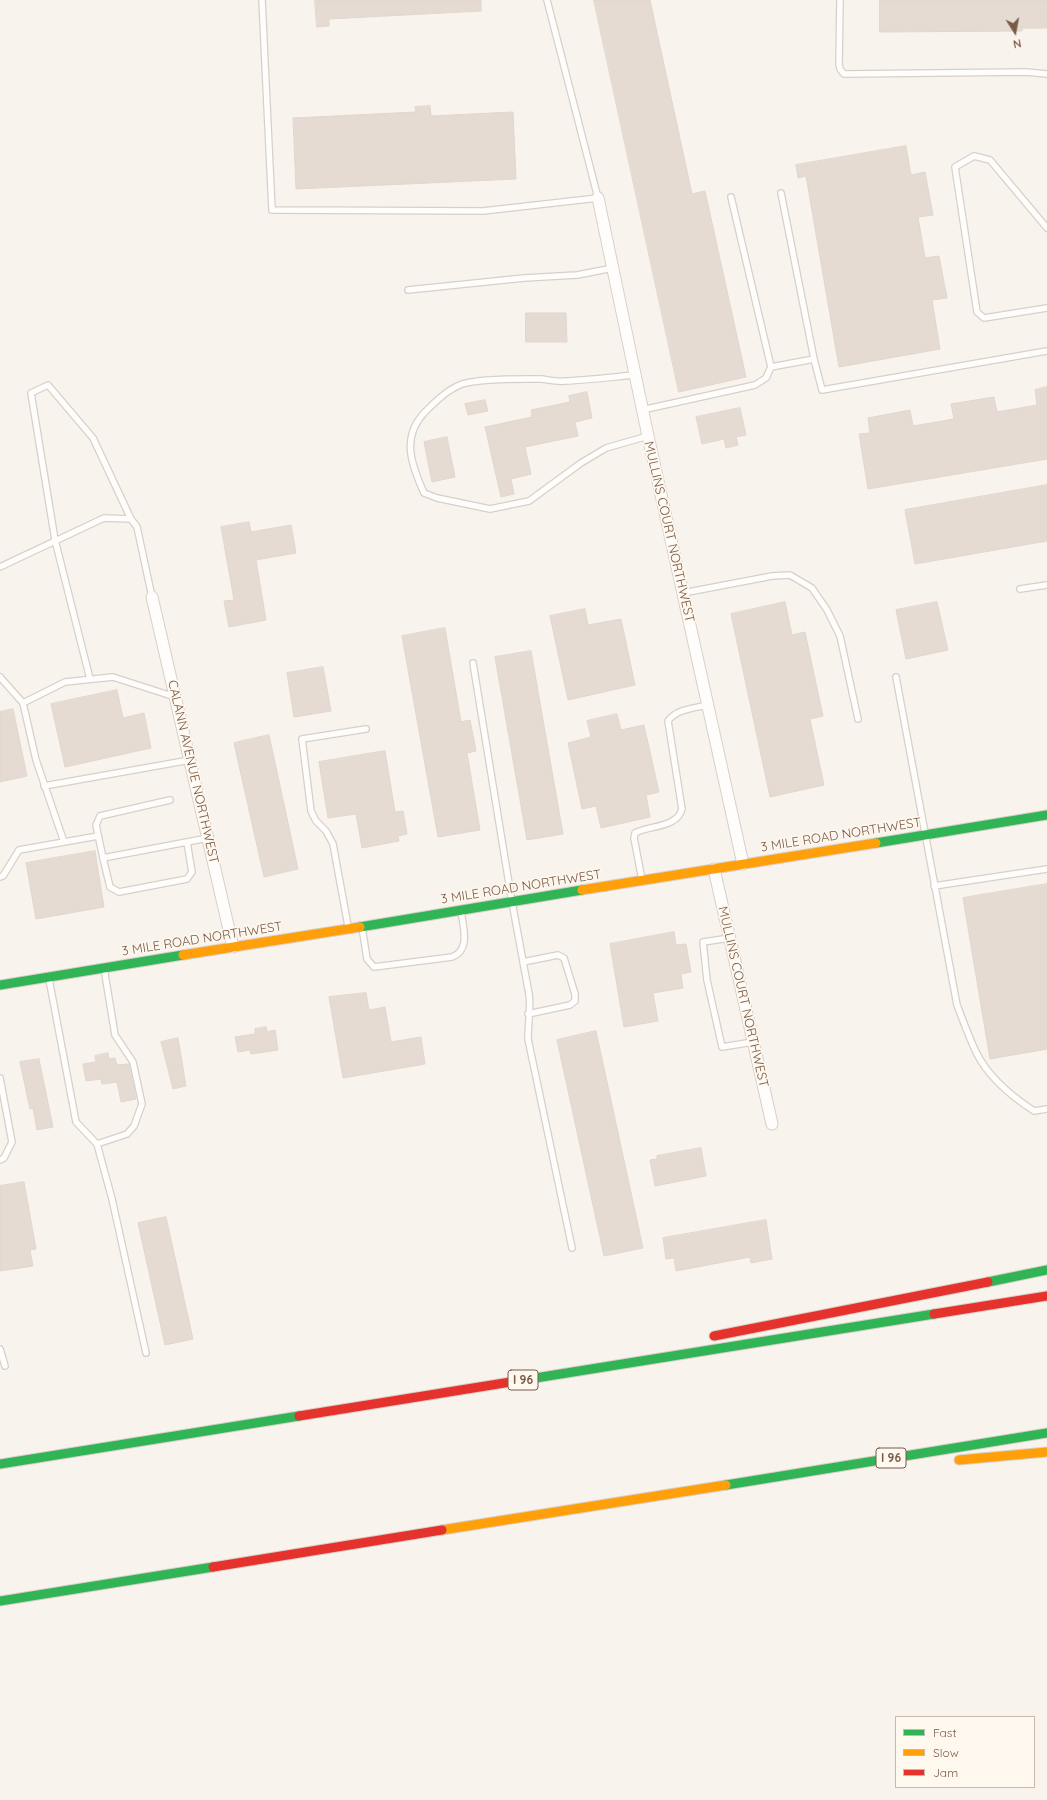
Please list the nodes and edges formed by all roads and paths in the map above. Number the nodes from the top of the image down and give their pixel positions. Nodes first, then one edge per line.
1 (262, 0) edge
2 (547, 0) edge
3 (840, 0) edge
4 (1047, 74) edge
5 (781, 193) dead end
6 (731, 197) dead end
7 (598, 198) junction
8 (1047, 228) edge
9 (613, 268) junction
10 (408, 290) dead end
11 (1047, 308) edge
12 (1047, 351) edge
13 (814, 359) junction
14 (771, 367) junction
15 (635, 375) junction
16 (642, 410) junction
17 (648, 436) junction
18 (131, 519) junction
19 (55, 540) junction
20 (0, 567) edge
21 (1047, 584) edge
22 (1020, 589) dead end
23 (683, 593) junction
24 (152, 597) joint
25 (473, 663) dead end
26 (0, 677) edge
27 (896, 677) dead end
28 (90, 680) junction
29 (175, 697) junction
30 (23, 703) junction
31 (708, 705) junction
32 (858, 719) dead end
33 (366, 728) dead end
34 (190, 760) junction
35 (44, 786) junction
36 (170, 800) dead end
37 (1047, 815) edge
38 (924, 835) junction
39 (98, 836) junction
40 (208, 838) junction
41 (64, 842) junction
42 (187, 842) junction
43 (103, 858) junction
44 (743, 864) junction
45 (714, 869) junction
46 (1047, 869) edge
47 (0, 877) edge
48 (642, 881) junction
49 (934, 886) junction
50 (512, 902) junction
51 (461, 910) junction
52 (362, 926) junction
53 (349, 928) junction
54 (730, 938) junction
55 (233, 947) junction
56 (523, 962) junction
57 (104, 968) junction
58 (48, 977) junction
59 (0, 985) edge
60 (528, 1014) junction
61 (753, 1042) junction
62 (0, 1078) edge
63 (1047, 1109) edge
64 (772, 1124) dead end
65 (97, 1144) junction
66 (0, 1160) edge
67 (572, 1248) dead end
68 (1047, 1270) edge
69 (1047, 1296) edge
70 (702, 1339) dead end
71 (0, 1348) edge
72 (146, 1352) dead end
73 (624, 1354) dead end
74 (5, 1366) dead end
75 (365, 1406) junction
76 (1047, 1433) edge
77 (1047, 1452) edge
78 (947, 1461) dead end
79 (0, 1464) edge
80 (908, 1465) dead end
81 (736, 1483) junction
82 (0, 1601) edge

1 - 7 lane
2 - 7 lane
3 - 4 lane
5 - 13 lane
6 - 14 lane
7 - 9 street, MULLINS COURT NORTHWEST
8 - 11 lane
9 - 10 lane
9 - 15 street, MULLINS COURT NORTHWEST
12 - 13 lane
13 - 14 lane
14 - 16 lane
15 - 16 street, MULLINS COURT NORTHWEST
15 - 17 lane
16 - 17 street, MULLINS COURT NORTHWEST
17 - 23 street, MULLINS COURT NORTHWEST
18 - 19 lane
18 - 19 lane
18 - 24 lane
19 - 20 lane
19 - 28 lane
21 - 22 lane
23 - 31 street, MULLINS COURT NORTHWEST
23 - 32 lane
24 - 29 street, CALANN AVENUE NORTHWEST
25 - 50 lane
26 - 30 lane
27 - 38 lane
28 - 29 lane
28 - 30 lane
29 - 34 street, CALANN AVENUE NORTHWEST
30 - 35 lane
31 - 44 street, MULLINS COURT NORTHWEST
31 - 48 lane
33 - 53 lane
34 - 35 lane
34 - 40 street, CALANN AVENUE NORTHWEST
35 - 41 lane
36 - 39 lane
37 - 38 main road, 3 MILE ROAD NORTHWEST
38 - 44 main road, 3 MILE ROAD NORTHWEST
38 - 49 lane
39 - 41 lane
39 - 43 lane
40 - 42 lane
40 - 55 street, CALANN AVENUE NORTHWEST
41 - 47 lane
42 - 43 lane
42 - 43 lane
44 - 45 main road, 3 MILE ROAD NORTHWEST
45 - 48 main road, 3 MILE ROAD NORTHWEST
45 - 54 street, MULLINS COURT NORTHWEST
46 - 49 lane
48 - 50 main road, 3 MILE ROAD NORTHWEST
49 - 63 lane
50 - 51 main road, 3 MILE ROAD NORTHWEST
50 - 56 lane
51 - 52 main road, 3 MILE ROAD NORTHWEST
51 - 52 lane
52 - 53 main road, 3 MILE ROAD NORTHWEST
53 - 55 main road, 3 MILE ROAD NORTHWEST
54 - 61 street, MULLINS COURT NORTHWEST
54 - 61 lane
55 - 57 main road, 3 MILE ROAD NORTHWEST
56 - 60 lane
56 - 60 lane
57 - 58 main road, 3 MILE ROAD NORTHWEST
57 - 65 lane
58 - 59 main road, 3 MILE ROAD NORTHWEST
58 - 65 lane
60 - 67 lane
61 - 64 street, MULLINS COURT NORTHWEST
62 - 66 lane
65 - 72 lane
68 - 70 main road
69 - 75 main road, I 96
71 - 74 lane
73 - 75 main road
75 - 79 main road, I 96
76 - 81 main road, I 96
77 - 78 main road
80 - 81 main road
81 - 82 main road, I 96

